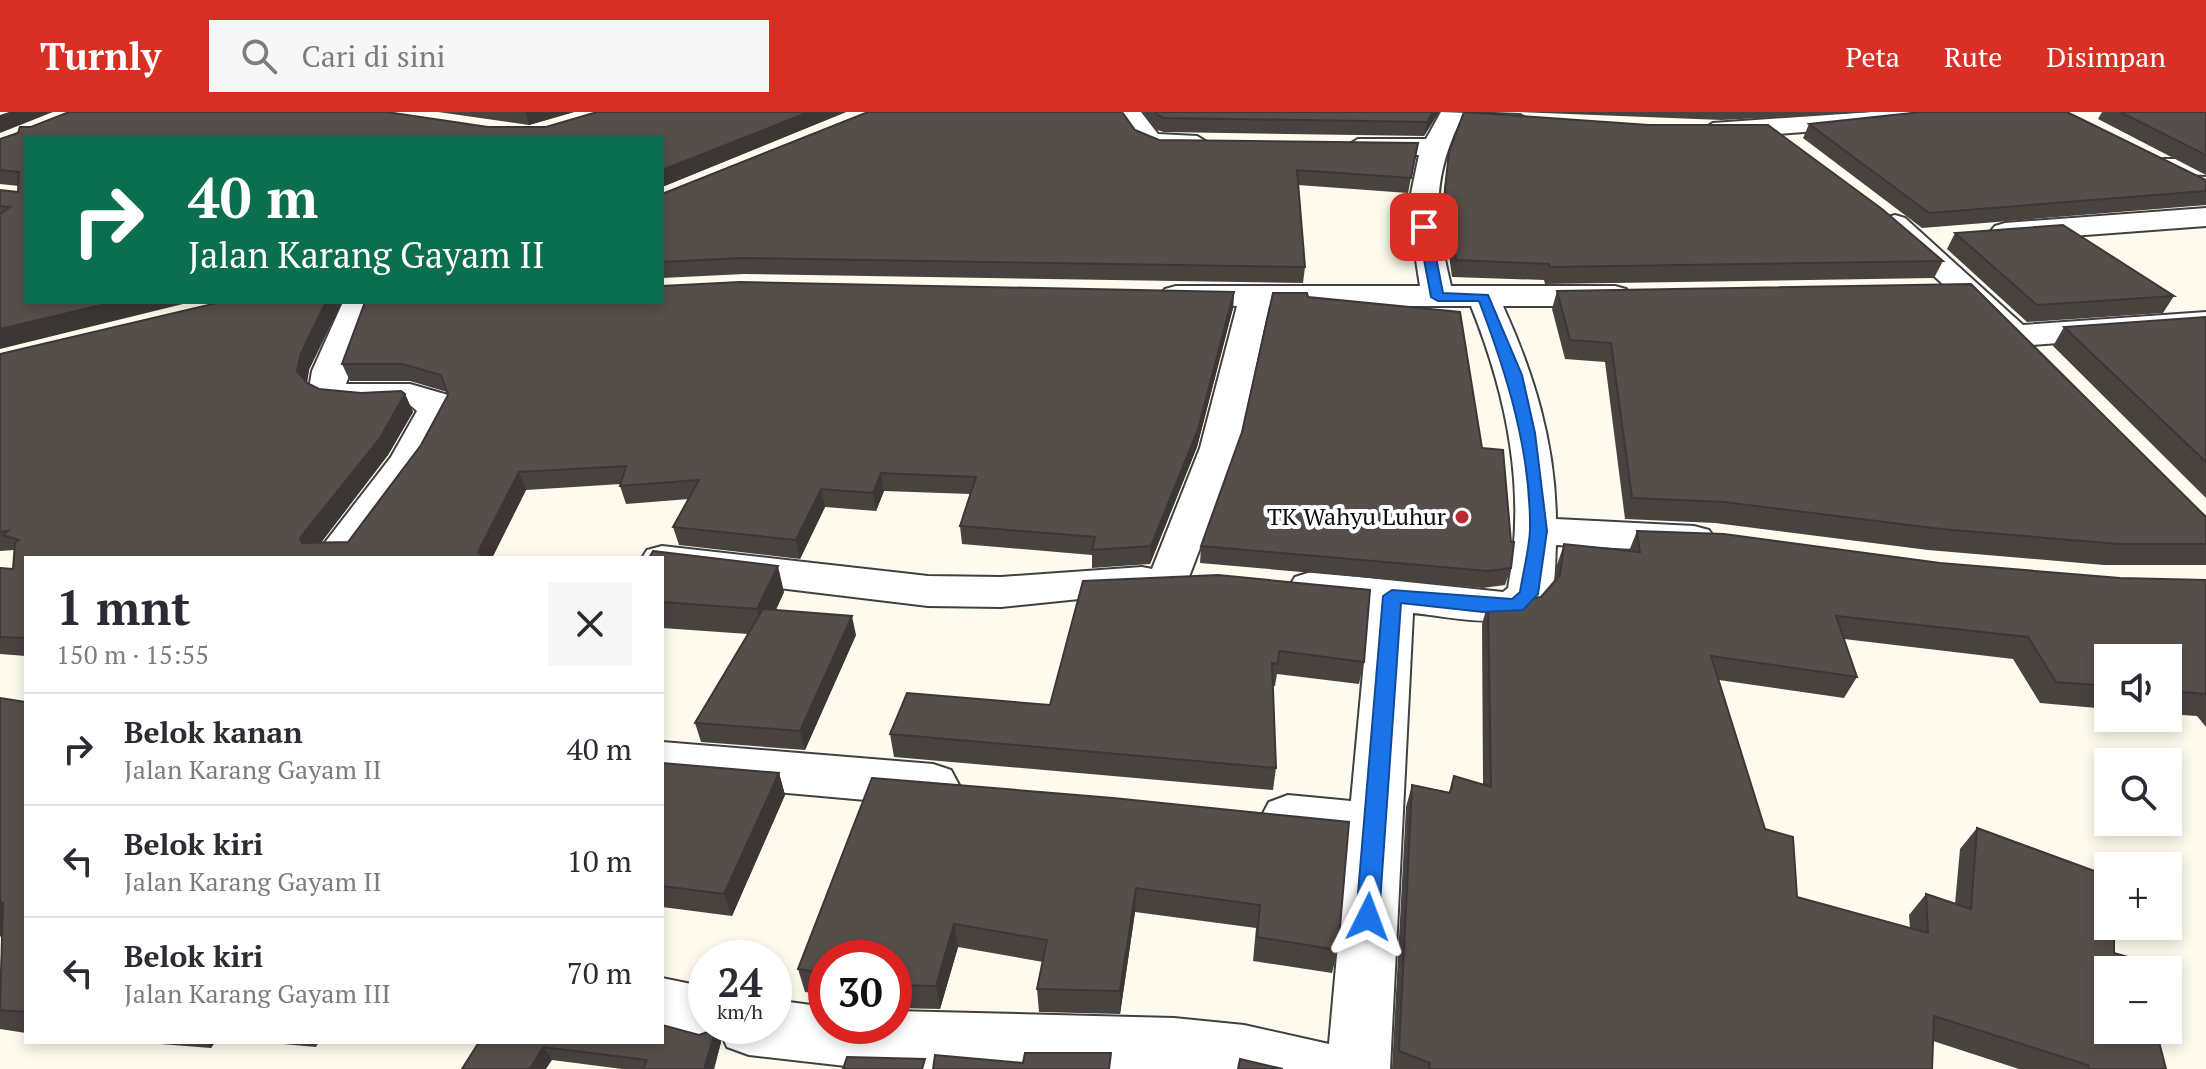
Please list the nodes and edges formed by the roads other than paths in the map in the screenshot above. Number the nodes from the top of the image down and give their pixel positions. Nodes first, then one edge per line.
1 (1033, 112) edge
2 (1974, 112) edge
3 (1452, 114) edge
4 (1545, 124) edge
5 (1769, 129) junction
6 (1683, 131) edge
7 (1216, 145) edge
8 (1341, 147) edge
9 (1434, 147) junction
10 (2138, 153) edge
11 (1807, 156) edge
12 (2164, 167) junction
13 (2206, 167) edge
14 (2206, 189) edge
15 (1869, 202) edge
16 (2206, 217) edge
17 (2059, 227) junction
18 (1914, 240) junction
19 (2098, 251) edge
20 (1926, 289) edge
21 (1971, 291) junction
22 (2160, 292) edge
23 (1146, 295) edge
24 (1641, 296) edge
25 (1438, 297) junction
26 (1255, 298) junction
27 (1484, 298) junction
28 (358, 304) edge
29 (2206, 322) edge
30 (2017, 336) junction
31 (2051, 369) edge
32 (1538, 531) junction
33 (1730, 541) edge
34 (336, 556) edge
35 (664, 560) edge
36 (1169, 580) junction
37 (1216, 580) edge
38 (1275, 584) edge
39 (1392, 596) junction
40 (664, 762) edge
41 (984, 789) edge
42 (1234, 811) edge
43 (1373, 825) junction
44 (664, 1006) edge
45 (688, 1012) edge
46 (792, 1030) edge
47 (1314, 1069) edge
48 (1358, 1069) edge

1 - 7 street
2 - 5 street
3 - 4 street
3 - 9 street
5 - 6 street
5 - 11 street
8 - 9 street
9 - 25 street
10 - 12 street
12 - 13 street
12 - 14 street
15 - 18 street
16 - 17 street
17 - 18 street
17 - 19 street
18 - 21 street
20 - 21 street
21 - 30 street
22 - 29 street
23 - 26 street
24 - 27 street
25 - 26 street
25 - 27 street
26 - 36 street
27 - 32 street
28 - 34 street
29 - 30 street
30 - 31 street
32 - 33 street
32 - 39 street
35 - 36 street
36 - 37 street
38 - 39 street
39 - 43 street
40 - 41 street
42 - 43 street
43 - 48 street
44 - 45 street
46 - 47 street

